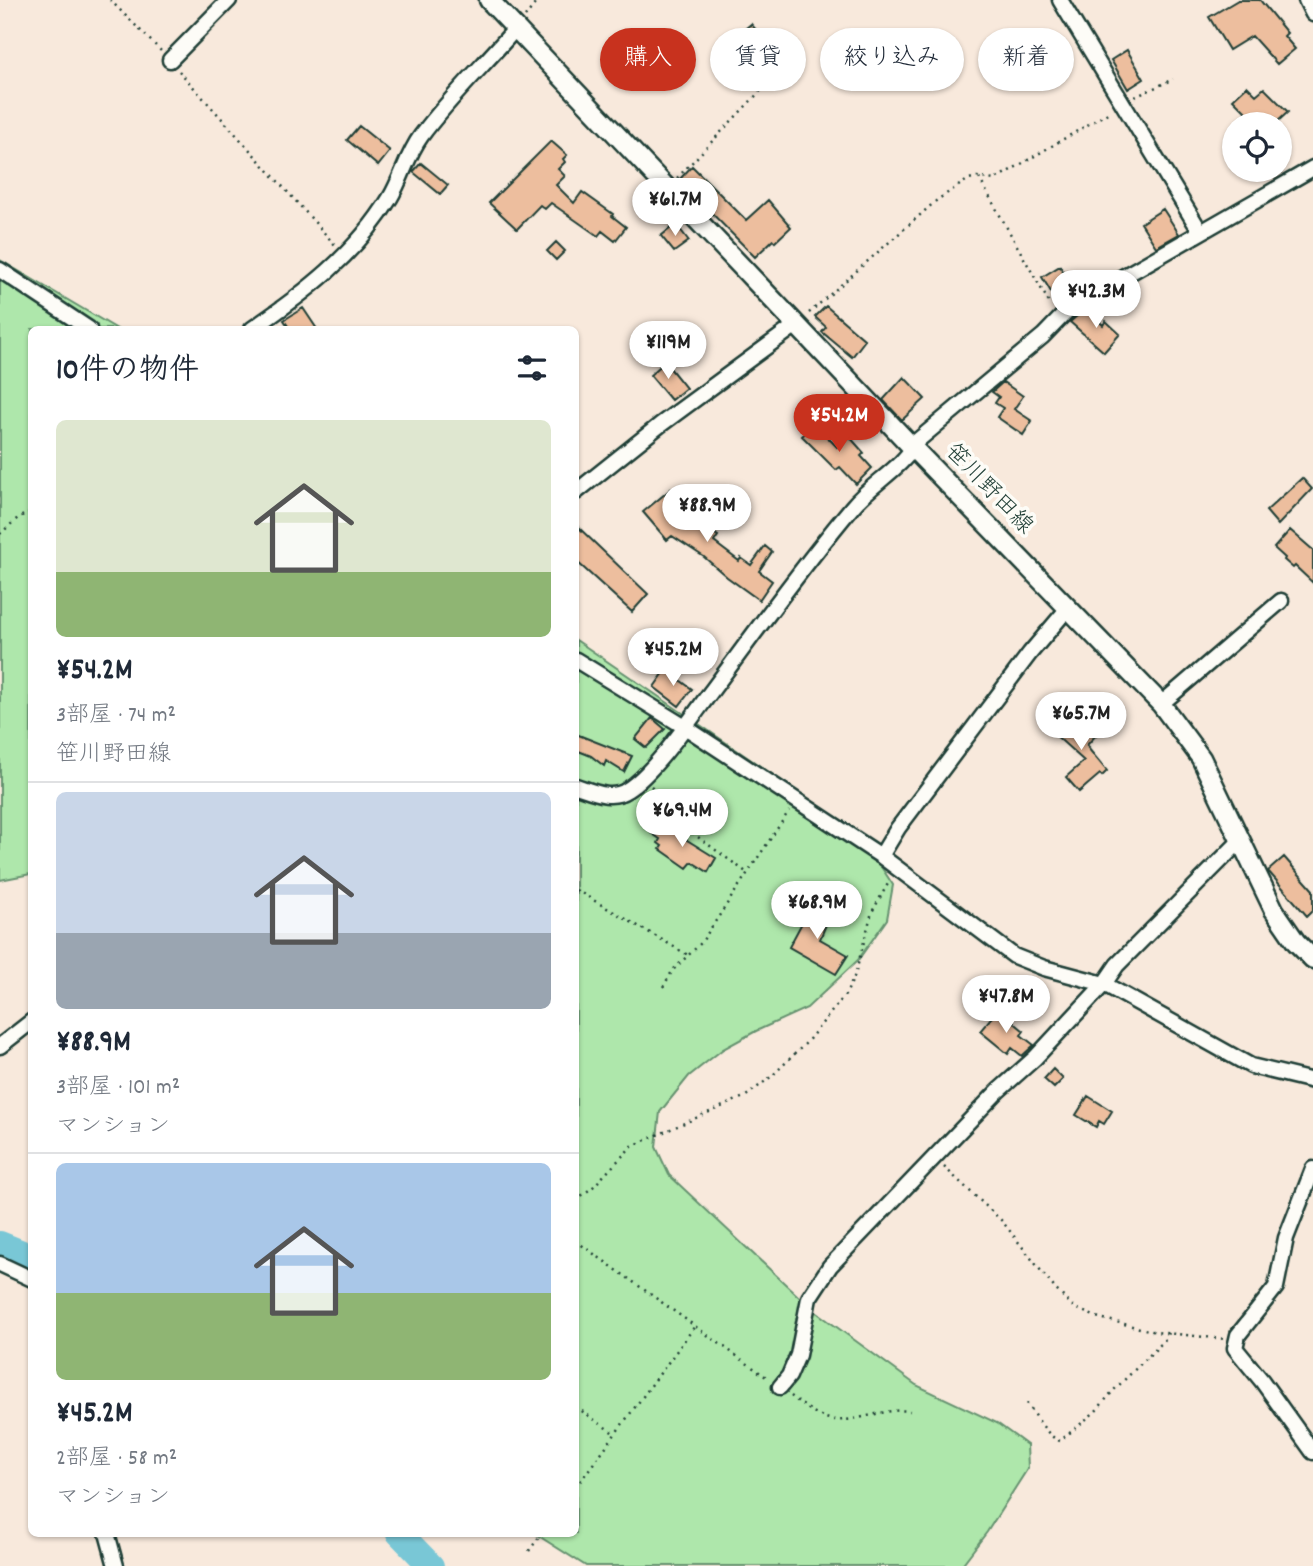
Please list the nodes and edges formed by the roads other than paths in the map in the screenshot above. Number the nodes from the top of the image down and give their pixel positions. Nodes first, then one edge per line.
1 (229, 0) edge
2 (489, 0) edge
3 (1060, 0) edge
4 (1306, 0) edge
5 (1313, 14) edge
6 (516, 28) junction
7 (170, 60) road end
8 (1313, 168) edge
9 (1200, 231) junction
10 (0, 270) edge
11 (796, 325) junction
12 (84, 326) edge
13 (256, 326) edge
14 (913, 448) junction
15 (579, 490) edge
16 (1281, 601) dead end
17 (1069, 607) junction
18 (579, 662) edge
19 (1161, 704) junction
20 (685, 727) junction
21 (579, 787) edge
22 (1239, 842) junction
23 (881, 856) junction
24 (1313, 959) edge
25 (1104, 984) junction
26 (28, 1024) edge
27 (0, 1046) edge
28 (1313, 1081) edge
29 (1313, 1169) edge
30 (0, 1264) edge
31 (28, 1277) edge
32 (780, 1387) road end
33 (1313, 1452) edge
34 (108, 1537) edge
35 (116, 1566) edge

1 - 7 street
2 - 6 street, 笹川野田線
3 - 9 street
4 - 5 street
6 - 11 street, 笹川野田線
6 - 13 street
8 - 9 street
9 - 14 street
10 - 12 street
11 - 14 street, 笹川野田線
11 - 15 street
14 - 17 street, 笹川野田線
14 - 20 street
16 - 19 street
17 - 19 street, 笹川野田線
17 - 23 street
18 - 20 street
19 - 22 street, 笹川野田線
20 - 21 street
20 - 23 street
22 - 24 street, 笹川野田線
22 - 25 street
23 - 25 street
25 - 28 street
25 - 32 street
26 - 27 street
29 - 33 street
30 - 31 street
34 - 35 street

